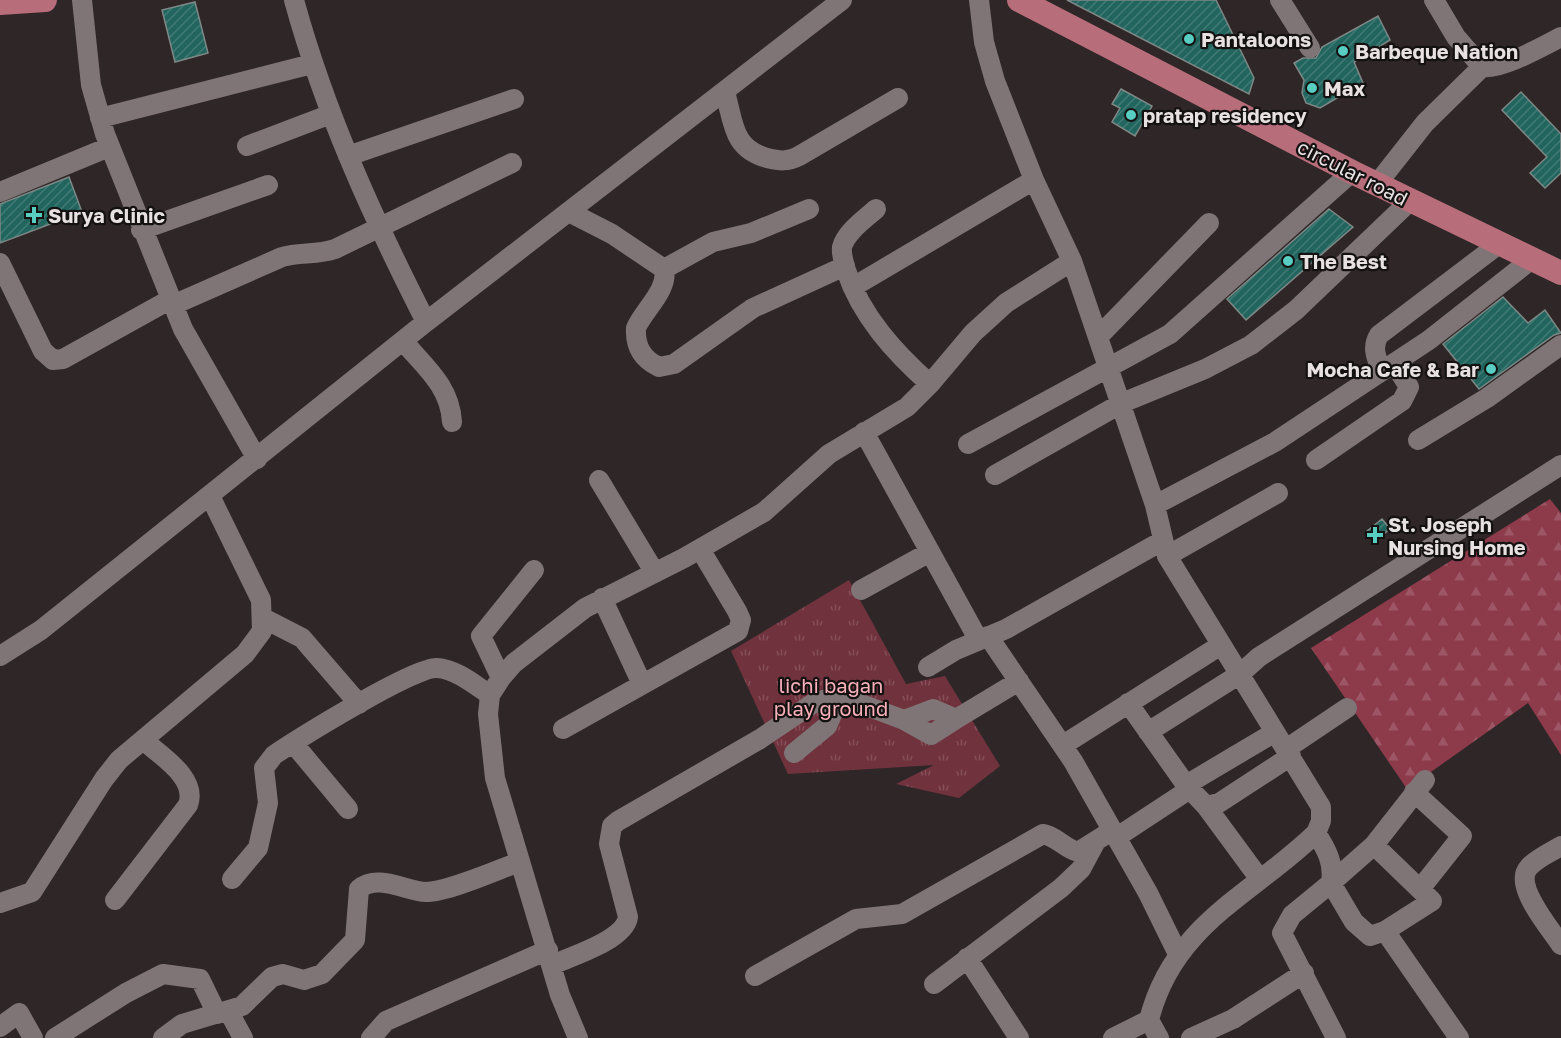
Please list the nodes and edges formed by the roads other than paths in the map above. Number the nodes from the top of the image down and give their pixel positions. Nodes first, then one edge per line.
1 (45, 0) edge
2 (82, 0) edge
3 (294, 0) edge
4 (842, 0) edge
5 (979, 0) edge
6 (1018, 0) edge
7 (1280, 0) edge
8 (1434, 0) edge
9 (0, 3) edge
10 (1561, 38) edge
11 (1311, 48) dead end
12 (312, 64) junction
13 (1482, 67) junction
14 (725, 92) junction
15 (898, 98) dead end
16 (514, 99) dead end
17 (331, 114) junction
18 (100, 118) junction
19 (247, 146) dead end
20 (109, 147) junction
21 (348, 156) junction
22 (512, 163) dead end
23 (1352, 172) junction
24 (1034, 180) junction
25 (1377, 183) junction
26 (268, 185) dead end
27 (0, 192) edge
28 (1410, 201) junction
29 (809, 209) dead end
30 (876, 209) dead end
31 (569, 212) junction
32 (1209, 222) dead end
33 (141, 230) junction
34 (378, 230) junction
35 (1499, 244) junction
36 (1532, 259) junction
37 (1072, 261) junction
38 (0, 263) edge
39 (845, 266) junction
40 (664, 269) junction
41 (1561, 273) edge
42 (853, 287) junction
43 (172, 302) junction
44 (426, 322) junction
45 (1099, 336) junction
46 (403, 340) junction
47 (1561, 345) edge
48 (1109, 365) junction
49 (1387, 367) junction
50 (930, 384) junction
51 (1122, 403) junction
52 (452, 422) dead end
53 (864, 432) junction
54 (1418, 440) dead end
55 (968, 444) dead end
56 (257, 459) junction
57 (1316, 460) dead end
58 (1561, 465) edge
59 (1561, 474) edge
60 (995, 475) dead end
61 (599, 480) dead end
62 (1278, 493) dead end
63 (210, 496) junction
64 (1529, 496) dead end
65 (1155, 505) junction
66 (1164, 548) junction
67 (700, 549) junction
68 (930, 552) junction
69 (534, 570) dead end
70 (656, 573) junction
71 (861, 590) dead end
72 (602, 598) junction
73 (263, 618) junction
74 (983, 638) junction
75 (1221, 645) junction
76 (0, 656) edge
77 (928, 667) dead end
78 (1240, 674) junction
79 (1019, 681) junction
80 (642, 684) junction
81 (496, 686) junction
82 (840, 696) junction
83 (1128, 703) junction
84 (359, 704) junction
85 (1347, 708) dead end
86 (563, 729) dead end
87 (1148, 732) junction
88 (1275, 732) junction
89 (143, 740) junction
90 (293, 743) junction
91 (1062, 745) junction
92 (1288, 752) junction
93 (794, 753) dead end
94 (1188, 787) junction
95 (1206, 806) junction
96 (348, 809) dead end
97 (1316, 833) junction
98 (1115, 834) junction
99 (1096, 841) junction
100 (1374, 845) junction
101 (1561, 846) edge
102 (519, 862) junction
103 (1259, 878) junction
104 (232, 879) dead end
105 (1331, 883) junction
106 (1420, 889) junction
107 (115, 900) dead end
108 (0, 903) edge
109 (1385, 931) junction
110 (1561, 945) edge
111 (1178, 954) junction
112 (550, 958) junction
113 (967, 958) junction
114 (1304, 973) junction
115 (755, 976) dead end
116 (934, 984) dead end
117 (223, 1013) junction
118 (1149, 1020) junction
119 (0, 1027) edge
120 (33, 1038) edge
121 (55, 1038) edge
122 (163, 1038) edge
123 (243, 1038) edge
124 (370, 1038) edge
125 (578, 1038) edge
126 (1019, 1038) edge
127 (1113, 1038) edge
128 (1159, 1038) edge
129 (1191, 1038) edge
130 (1336, 1038) edge
131 (1459, 1038) edge

1 - 9 main road
2 - 18 street
3 - 12 street
4 - 14 street
5 - 24 street
6 - 23 main road, circular road
7 - 11 street
8 - 13 street
10 - 13 street
12 - 17 street
12 - 18 street
13 - 25 street
14 - 15 street
14 - 31 street
16 - 21 street
17 - 19 street
17 - 21 street
18 - 20 street
20 - 27 street
20 - 33 street
21 - 34 street
22 - 34 street
23 - 25 main road, circular road
23 - 48 street
24 - 37 street
24 - 42 street
25 - 28 main road, circular road
26 - 33 street
28 - 35 main road, circular road
28 - 51 street
29 - 40 street
30 - 39 street
31 - 40 street
31 - 44 street
32 - 45 street
33 - 43 street
34 - 43 street
34 - 44 street
35 - 36 main road, circular road
35 - 49 street
36 - 41 main road, circular road
36 - 49 street
37 - 45 street
37 - 50 street
38 - 43 street
39 - 40 street
39 - 42 street
42 - 50 street
43 - 56 street
44 - 46 street
45 - 48 street
46 - 52 street
46 - 56 street
47 - 54 street
48 - 51 street
48 - 55 street
49 - 57 street
49 - 65 street
50 - 53 street
51 - 60 street
51 - 65 street
53 - 67 street
53 - 68 street
56 - 63 street
58 - 78 street
59 - 64 street
61 - 70 street
62 - 66 street
63 - 73 street
63 - 76 street
65 - 66 street
66 - 74 street
66 - 75 street
67 - 70 street
67 - 80 street
68 - 71 street
68 - 74 street
69 - 81 street
70 - 72 street
72 - 80 street
72 - 81 street
73 - 84 street
73 - 89 street
74 - 77 street
74 - 79 street
75 - 78 street
75 - 83 street
78 - 87 street
78 - 88 street
79 - 82 street
79 - 91 street
80 - 86 street
81 - 84 street
81 - 102 street
82 - 93 street
82 - 112 street
83 - 87 street
83 - 91 street
84 - 90 street
85 - 92 street
87 - 94 street
88 - 92 street
88 - 94 street
89 - 107 street
89 - 108 street
90 - 96 street
90 - 104 street
91 - 98 street
92 - 95 street
92 - 97 street
94 - 95 street
94 - 98 street
95 - 103 street
97 - 103 street
97 - 105 street
98 - 99 street
98 - 111 street
99 - 113 street
99 - 115 street
100 - 105 street
100 - 106 street
100 - 106 street
101 - 110 street
102 - 112 street
102 - 117 street
103 - 111 street
105 - 109 street
105 - 114 street
106 - 109 street
109 - 131 street
111 - 118 street
112 - 124 street
112 - 125 street
113 - 116 street
113 - 126 street
114 - 129 street
114 - 130 street
117 - 121 street
117 - 122 street
117 - 123 street
118 - 127 street
118 - 128 street
119 - 120 street

